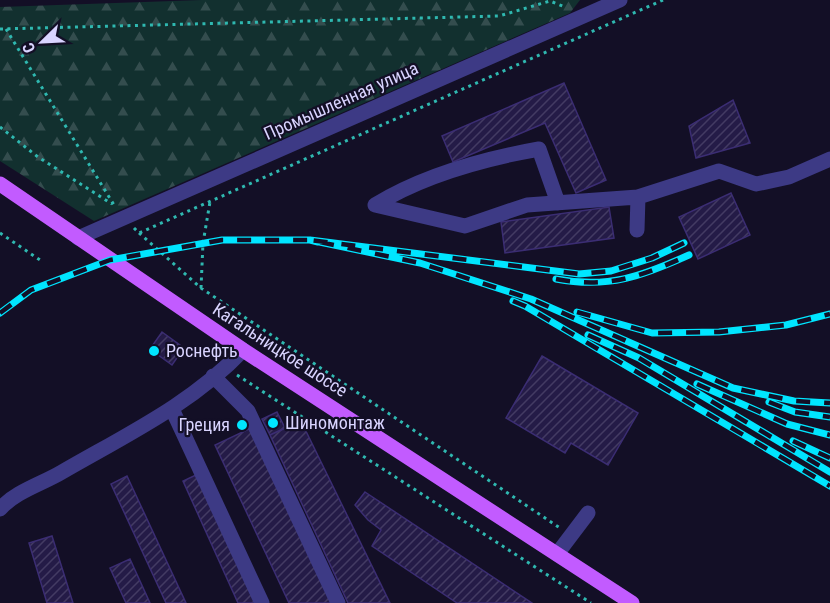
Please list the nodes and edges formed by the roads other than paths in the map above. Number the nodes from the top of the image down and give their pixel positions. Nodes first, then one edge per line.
1 (620, 0) edge
2 (830, 159) edge
3 (0, 184) edge
4 (638, 197) junction
5 (558, 203) junction
6 (637, 230) dead end
7 (78, 238) junction
8 (243, 350) junction
9 (220, 372) junction
10 (172, 409) junction
11 (0, 509) edge
12 (588, 513) dead end
13 (557, 554) junction
14 (262, 603) edge
15 (338, 603) edge
16 (632, 603) edge

1 - 7 street, Промышленная улица
2 - 4 street
3 - 7 main road, Кагальницкое шоссе
4 - 5 street
4 - 6 street
5 - 5 street
7 - 8 main road, Кагальницкое шоссе
8 - 9 street
8 - 13 main road, Кагальницкое шоссе
9 - 10 street
9 - 15 street
10 - 11 street
10 - 14 street
12 - 13 street
13 - 16 main road, Кагальницкое шоссе

